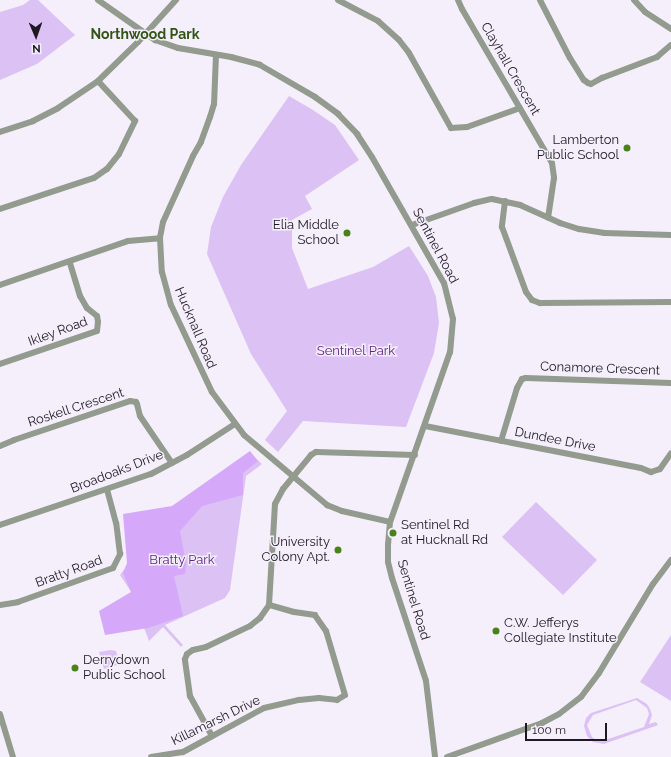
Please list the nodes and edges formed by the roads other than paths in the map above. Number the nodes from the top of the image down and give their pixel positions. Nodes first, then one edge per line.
1 (98, 0) edge
2 (176, 0) edge
3 (338, 0) edge
4 (458, 0) edge
5 (540, 0) edge
6 (634, 0) edge
7 (350, 2) edge
8 (671, 29) edge
9 (145, 34) junction
10 (671, 45) edge
11 (216, 55) junction
12 (98, 81) junction
13 (520, 108) junction
14 (0, 132) edge
15 (505, 200) junction
16 (0, 209) edge
17 (548, 218) junction
18 (412, 225) junction
19 (671, 235) edge
20 (160, 238) junction
21 (70, 263) junction
22 (0, 285) edge
23 (671, 302) edge
24 (0, 364) edge
25 (671, 383) edge
26 (235, 424) junction
27 (425, 426) junction
28 (500, 441) junction
29 (0, 446) edge
30 (671, 453) edge
31 (415, 455) junction
32 (172, 463) junction
33 (293, 477) junction
34 (107, 490) junction
35 (390, 522) junction
36 (0, 525) edge
37 (671, 560) edge
38 (0, 604) edge
39 (269, 606) junction
40 (0, 714) edge
41 (212, 736) junction
42 (13, 757) edge
43 (151, 757) edge
44 (435, 757) edge
45 (447, 757) edge

1 - 9 street, Sentinel Road
2 - 9 street
3 - 7 street
4 - 13 street, Clayhall Crescent
5 - 10 street
6 - 8 street
7 - 13 street
9 - 11 street, Sentinel Road
9 - 12 street
11 - 18 street, Sentinel Road
11 - 20 street, Hucknall Road
12 - 14 street
12 - 16 street
13 - 17 street, Clayhall Crescent
15 - 17 street
15 - 18 street
15 - 23 street
17 - 19 street
18 - 27 street, Sentinel Road
20 - 21 street
20 - 26 street, Hucknall Road
21 - 22 street
21 - 24 street, Ikley Road
25 - 28 street, Conamore Crescent
26 - 32 street, Broadoaks Drive
26 - 33 street, Hucknall Road
27 - 28 street, Dundee Drive
27 - 31 street, Sentinel Road
28 - 30 street, Dundee Drive
29 - 32 street, Roskell Crescent
31 - 33 street
31 - 35 street, Sentinel Road
32 - 34 street, Broadoaks Drive
33 - 35 street, Hucknall Road
33 - 39 street
34 - 36 street, Broadoaks Drive
34 - 38 street, Bratty Road
35 - 44 street, Sentinel Road
37 - 45 street
39 - 41 street
39 - 41 street, Killamarsh Drive
40 - 42 street
41 - 43 street, Killamarsh Drive

